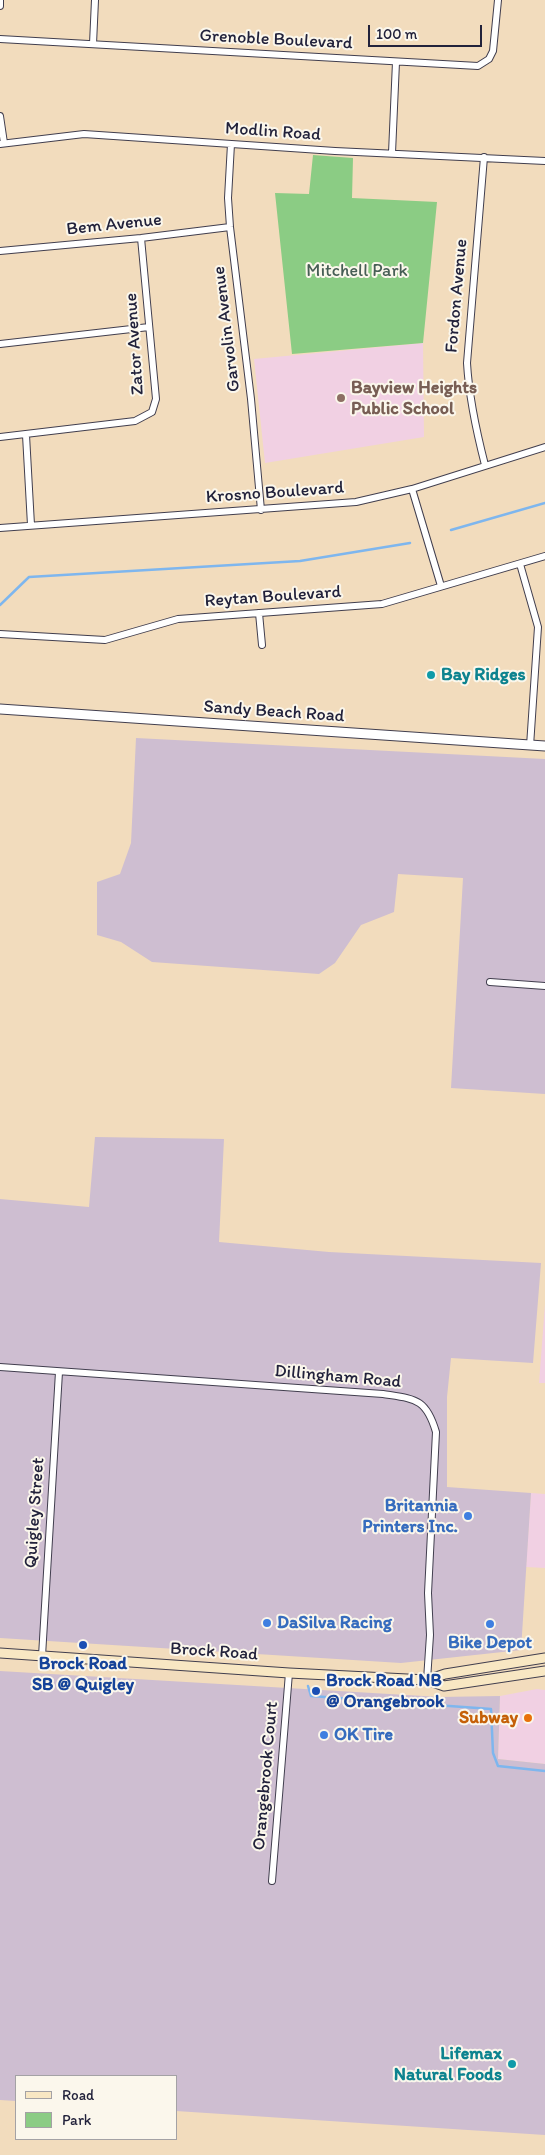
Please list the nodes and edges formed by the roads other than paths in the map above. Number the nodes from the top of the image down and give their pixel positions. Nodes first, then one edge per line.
1 (0, 0) edge
2 (95, 0) edge
3 (498, 0) edge
4 (0, 6) edge
5 (0, 39) edge
6 (93, 44) junction
7 (396, 62) junction
8 (0, 116) edge
9 (2, 144) edge
10 (231, 144) junction
11 (392, 153) junction
12 (484, 158) junction
13 (545, 161) edge
14 (230, 226) junction
15 (142, 238) junction
16 (0, 251) edge
17 (149, 327) junction
18 (0, 344) edge
19 (26, 435) junction
20 (0, 437) edge
21 (545, 447) edge
22 (486, 465) junction
23 (412, 489) junction
24 (261, 510) junction
25 (31, 525) junction
26 (0, 528) edge
27 (545, 556) edge
28 (520, 564) junction
29 (441, 586) junction
30 (260, 613) junction
31 (0, 634) edge
32 (262, 645) dead end
33 (536, 669) junction
34 (545, 669) edge
35 (0, 709) edge
36 (530, 746) junction
37 (545, 746) edge
38 (490, 982) dead end
39 (545, 986) edge
40 (0, 1367) edge
41 (59, 1372) junction
42 (0, 1653) edge
43 (42, 1656) junction
44 (545, 1658) edge
45 (545, 1671) edge
46 (289, 1673) junction
47 (427, 1680) junction
48 (272, 1881) dead end

1 - 4 street
2 - 6 street
3 - 7 street, Grenoble Boulevard
5 - 6 street, Grenoble Boulevard
6 - 7 street, Grenoble Boulevard
7 - 11 street
8 - 9 street
9 - 10 street, Modlin Road
10 - 11 street, Modlin Road
10 - 14 street, Garvolin Avenue
11 - 12 street, Modlin Road
12 - 13 street, Modlin Road
12 - 22 street, Fordon Avenue
14 - 15 street, Bem Avenue
14 - 24 street, Garvolin Avenue
15 - 16 street, Bem Avenue
15 - 17 street, Zator Avenue
17 - 18 street
17 - 19 street, Zator Avenue
19 - 20 street, Zator Avenue
19 - 25 street
21 - 22 street, Krosno Boulevard
22 - 23 street, Krosno Boulevard
23 - 24 street, Krosno Boulevard
23 - 29 street
24 - 25 street, Krosno Boulevard
25 - 26 street, Krosno Boulevard
27 - 28 street, Reytan Boulevard
28 - 29 street, Reytan Boulevard
28 - 33 street
29 - 30 street, Reytan Boulevard
30 - 31 street, Reytan Boulevard
30 - 32 street
33 - 34 street
33 - 36 street
35 - 36 street, Sandy Beach Road
36 - 37 street, Sandy Beach Road
38 - 39 street
40 - 41 street, Dillingham Road
41 - 43 street, Quigley Street
41 - 47 street, Dillingham Road
42 - 43 main road, Brock Road
43 - 46 main road, Brock Road
44 - 47 main road, Brock Road
45 - 47 main road, Brock Road
46 - 47 main road, Brock Road
46 - 48 street, Orangebrook Court

